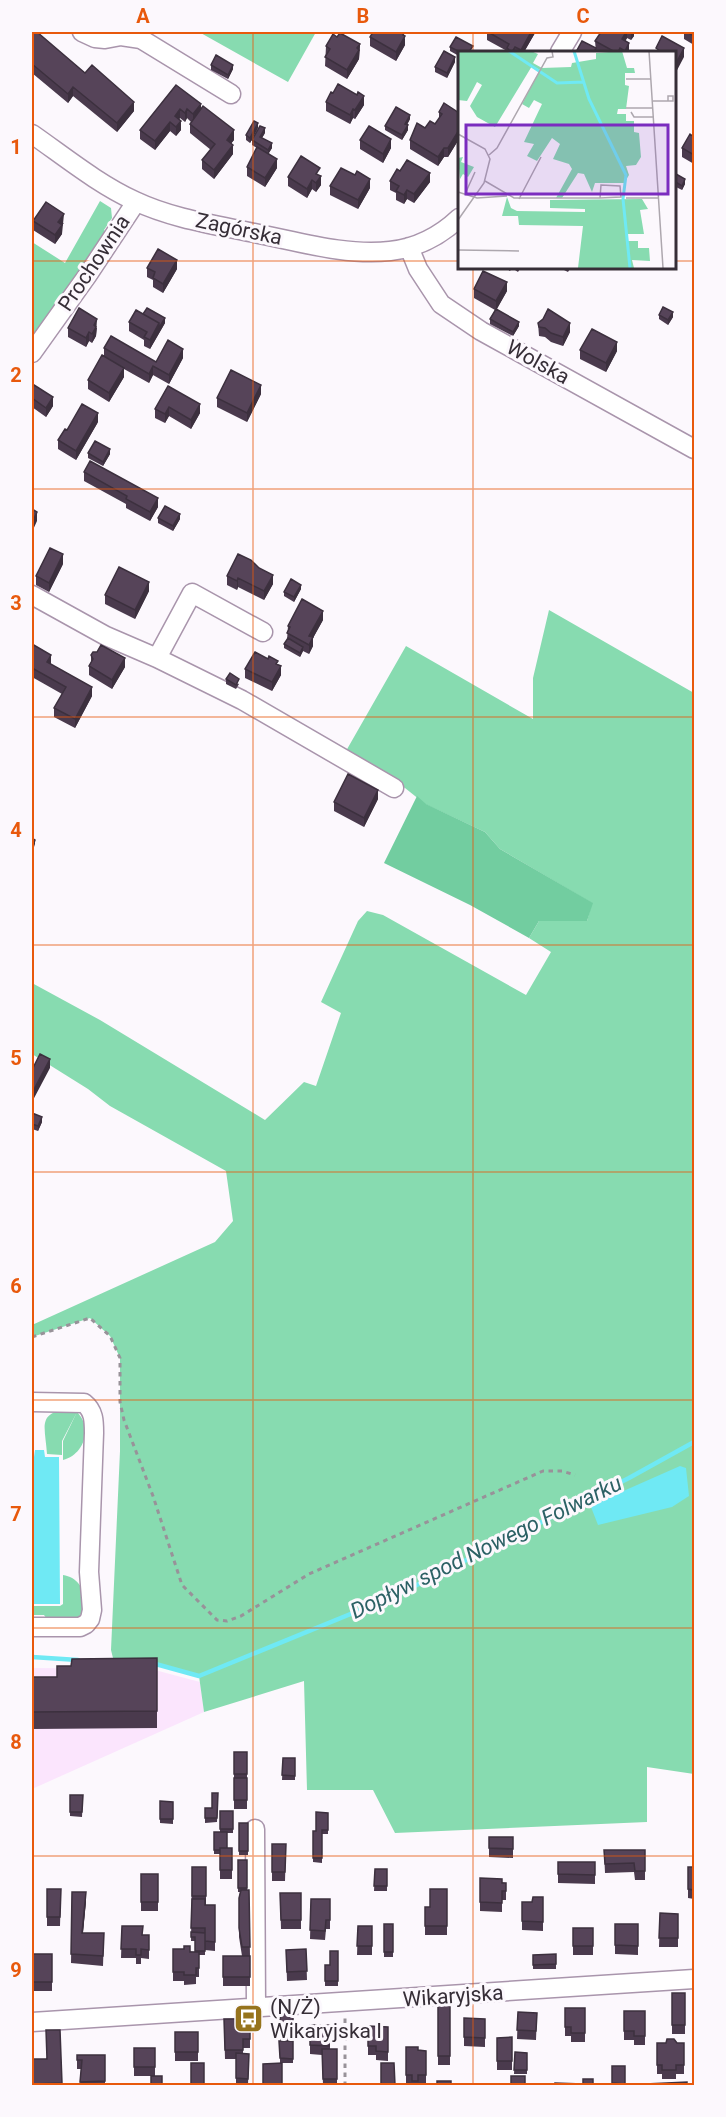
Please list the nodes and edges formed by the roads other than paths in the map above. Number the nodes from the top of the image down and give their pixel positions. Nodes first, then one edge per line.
1 (82, 32) edge
2 (572, 32) edge
3 (561, 51) edge
4 (231, 94) dead end
5 (32, 134) edge
6 (136, 202) junction
7 (458, 219) edge
8 (409, 247) junction
9 (32, 353) edge
10 (694, 449) edge
11 (32, 595) edge
12 (263, 632) dead end
13 (157, 658) junction
14 (394, 789) dead end
15 (32, 1402) edge
16 (32, 1627) edge
17 (255, 1828) dead end
18 (694, 1979) edge
19 (256, 2008) junction
20 (32, 2022) edge

1 - 4 street
2 - 3 street
5 - 6 street, Zagórska
6 - 8 street, Zagórska
6 - 9 street, Prochownia
7 - 8 street, Zagórska
8 - 10 street, Wolska
11 - 13 street
12 - 13 street
13 - 14 street
15 - 16 street
17 - 19 street
18 - 19 street, Wikaryjska
19 - 20 street, Wikaryjska

